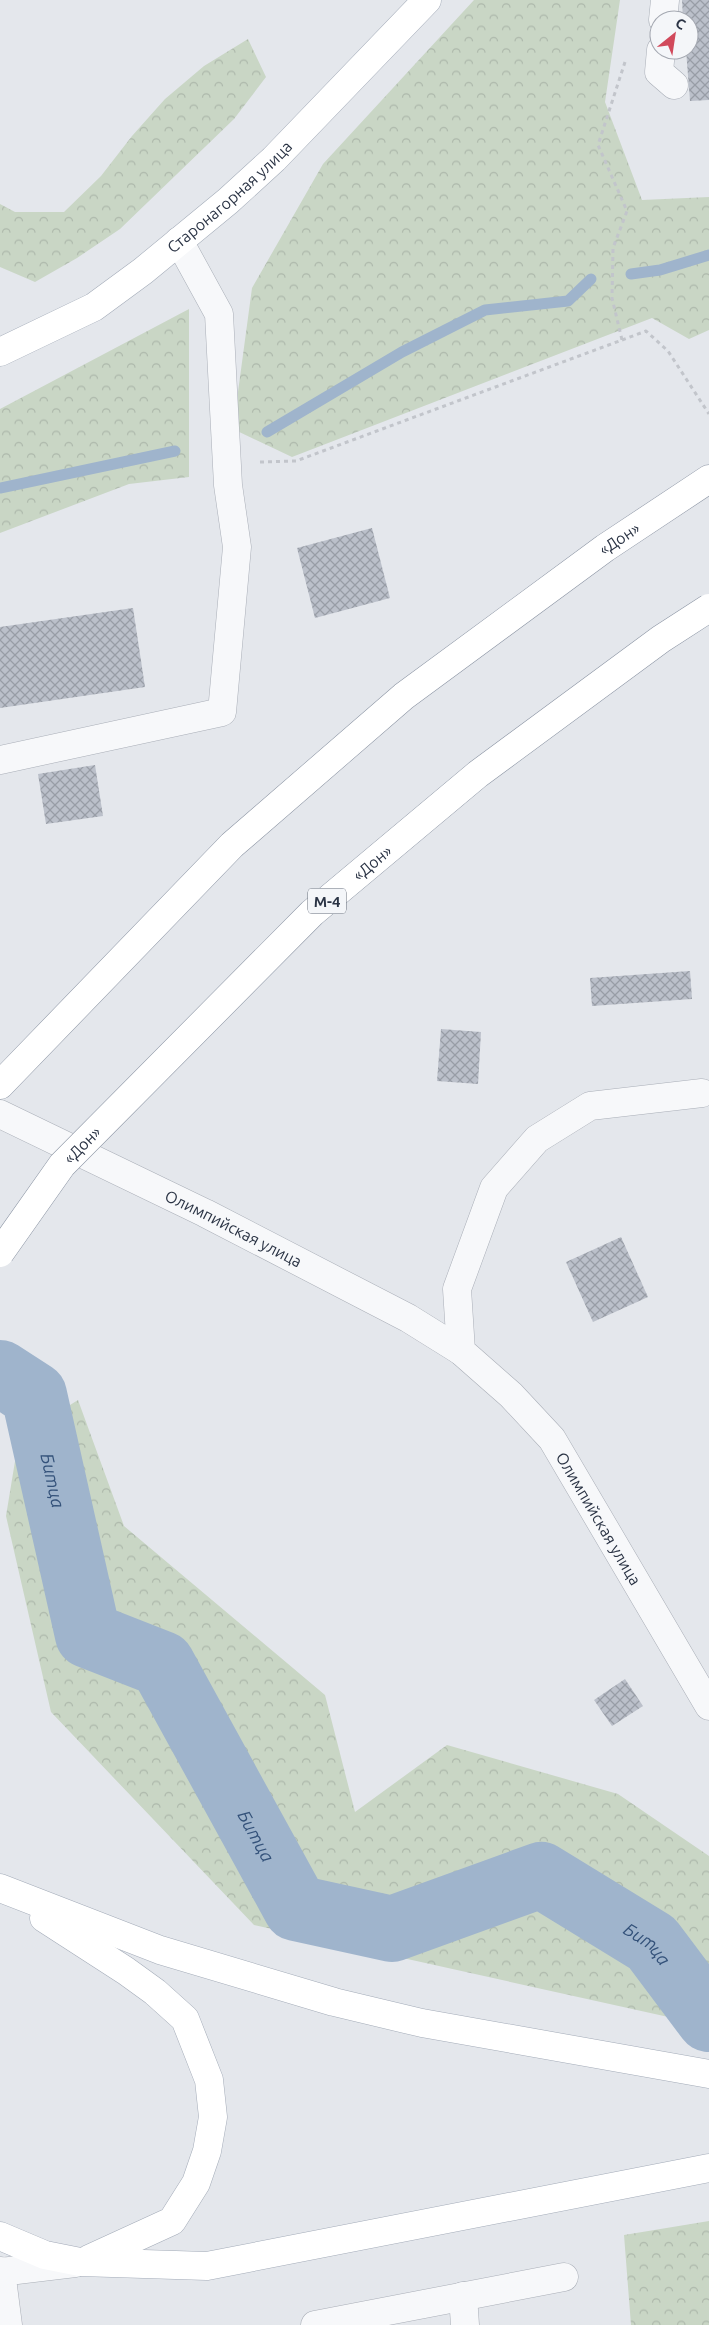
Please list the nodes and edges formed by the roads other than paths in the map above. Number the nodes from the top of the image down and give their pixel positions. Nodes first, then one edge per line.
1 (427, 0) edge
2 (660, 60) edge
3 (674, 85) dead end
4 (179, 241) junction
5 (0, 352) edge
6 (709, 479) edge
7 (709, 608) edge
8 (0, 760) edge
9 (0, 1085) edge
10 (702, 1093) dead end
11 (0, 1114) edge
12 (0, 1253) edge
13 (461, 1351) junction
14 (709, 1706) edge
15 (0, 1888) edge
16 (0, 1893) edge
17 (709, 2074) edge
18 (709, 2168) edge
19 (0, 2236) edge
20 (80, 2262) junction
21 (0, 2272) edge
22 (564, 2277) dead end
23 (463, 2296) junction
24 (8, 2325) edge
25 (315, 2325) edge
26 (465, 2325) edge

1 - 4 main road, Старонагорная улица
2 - 3 street
4 - 5 main road, Старонагорная улица
4 - 8 street
6 - 9 main road, «Дон»
7 - 12 main road, «Дон» / М-4, bridge
10 - 13 street
11 - 13 street, Олимпийская улица
13 - 14 street, Олимпийская улица
15 - 17 main road
16 - 20 main road
18 - 20 main road
19 - 20 main road
20 - 21 street
21 - 24 street
22 - 23 street
23 - 25 street
23 - 26 street

